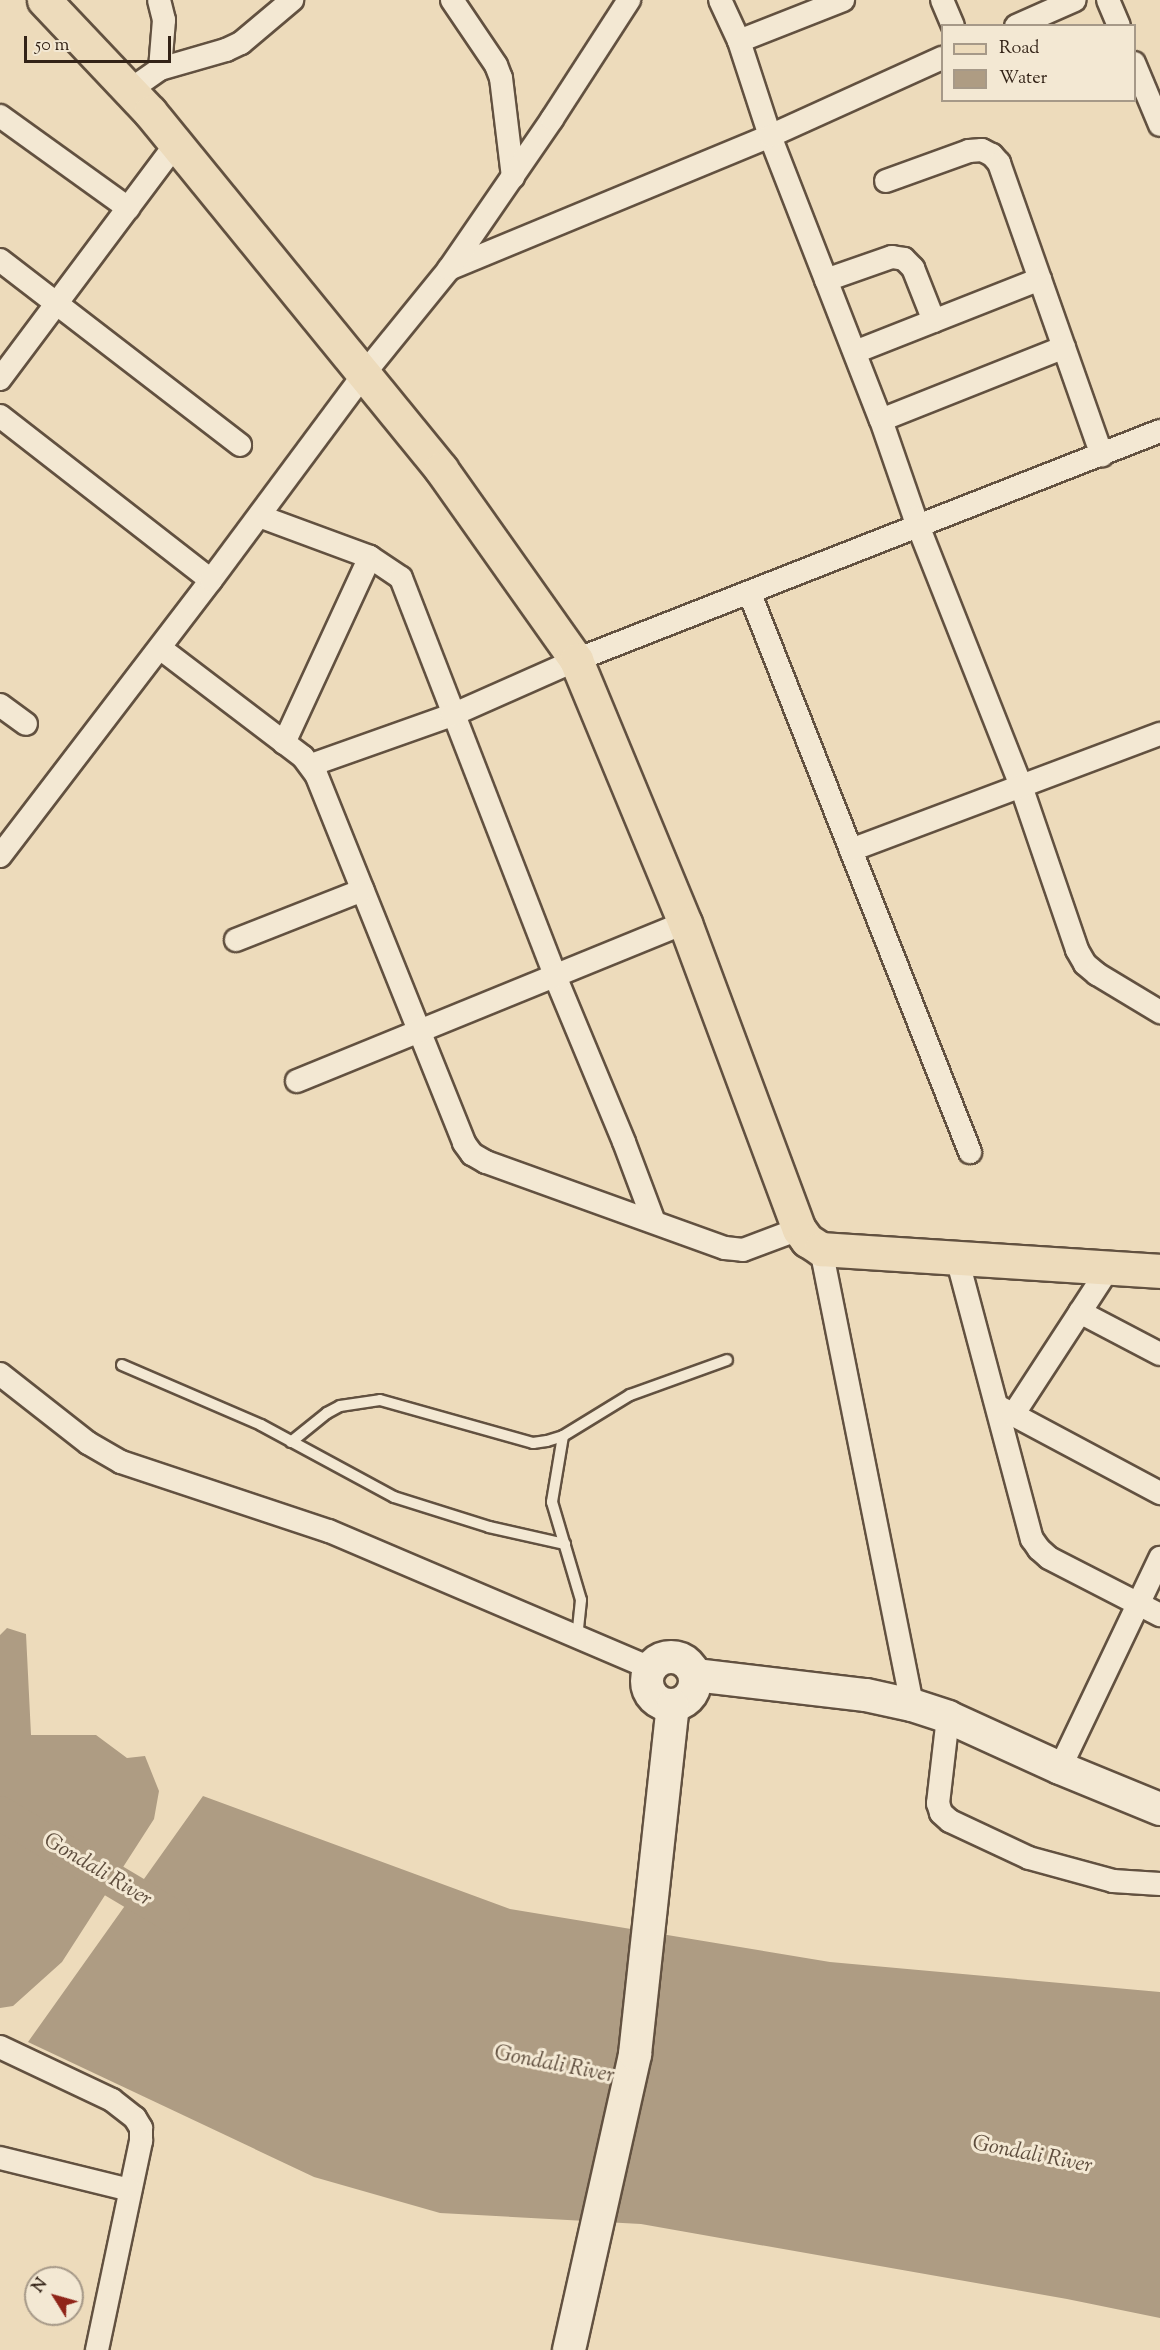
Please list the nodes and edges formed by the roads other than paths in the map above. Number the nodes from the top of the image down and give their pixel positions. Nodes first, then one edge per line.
1 (44, 0) edge
2 (159, 0) edge
3 (292, 0) edge
4 (452, 0) edge
5 (628, 0) edge
6 (720, 0) edge
7 (843, 0) edge
8 (942, 0) edge
9 (1075, 0) edge
10 (1108, 0) edge
11 (952, 24) edge
12 (1021, 24) edge
13 (1118, 24) edge
14 (739, 41) junction
15 (941, 58) edge
16 (1136, 68) edge
17 (160, 69) junction
18 (130, 90) junction
19 (0, 116) edge
20 (1160, 125) edge
21 (770, 136) junction
22 (176, 144) junction
23 (513, 177) junction
24 (886, 181) dead end
25 (128, 208) junction
26 (0, 260) edge
27 (449, 269) junction
28 (1040, 279) junction
29 (826, 280) junction
30 (56, 304) junction
31 (934, 321) junction
32 (1064, 347) junction
33 (855, 352) junction
34 (363, 375) junction
35 (0, 379) edge
36 (0, 416) edge
37 (881, 420) junction
38 (1160, 432) edge
39 (240, 445) dead end
40 (1102, 455) junction
41 (259, 516) junction
42 (919, 528) junction
43 (370, 557) junction
44 (211, 580) junction
45 (750, 594) junction
46 (160, 648) junction
47 (576, 660) junction
48 (0, 705) edge
49 (452, 715) junction
50 (26, 724) dead end
51 (1160, 734) edge
52 (284, 743) junction
53 (311, 765) junction
54 (1021, 786) junction
55 (851, 850) junction
56 (0, 856) edge
57 (363, 890) junction
58 (685, 923) junction
59 (236, 940) dead end
60 (555, 976) junction
61 (1160, 1012) edge
62 (419, 1031) junction
63 (297, 1081) dead end
64 (970, 1152) dead end
65 (654, 1222) junction
66 (811, 1239) junction
67 (957, 1257) junction
68 (1109, 1268) junction
69 (1160, 1271) edge
70 (1080, 1312) junction
71 (1160, 1354) edge
72 (727, 1360) dead end
73 (122, 1365) dead end
74 (0, 1374) edge
75 (1005, 1410) junction
76 (563, 1436) junction
77 (291, 1442) junction
78 (1160, 1493) edge
79 (566, 1544) junction
80 (1160, 1558) edge
81 (1137, 1603) junction
82 (1160, 1615) edge
83 (577, 1636) junction
84 (650, 1668) junction
85 (694, 1675) junction
86 (912, 1704) junction
87 (673, 1706) junction
88 (948, 1717) junction
89 (1060, 1768) junction
90 (1160, 1809) edge
91 (1160, 1884) edge
92 (0, 2047) edge
93 (0, 2158) edge
94 (130, 2190) junction
95 (97, 2350) edge
96 (569, 2350) edge

1 - 18 main road
2 - 17 street
3 - 17 street
4 - 23 street
5 - 23 street
6 - 14 street
7 - 14 street
8 - 11 street
9 - 12 street
10 - 13 street
14 - 21 street
15 - 21 street
16 - 20 street
17 - 18 street
18 - 22 main road
19 - 25 street
21 - 27 street
21 - 29 street
22 - 25 street
22 - 34 main road
23 - 27 street
24 - 28 street
25 - 30 street
26 - 30 street
27 - 34 street
28 - 31 street
28 - 32 street
29 - 31 street
29 - 33 street
30 - 35 street
30 - 39 street
31 - 33 street
32 - 37 street
32 - 40 street
33 - 37 street
34 - 41 street
34 - 47 main road
36 - 44 street
37 - 42 street
38 - 40 street
40 - 42 street
41 - 43 street
41 - 44 street
42 - 45 street
42 - 54 street
43 - 49 street
43 - 52 street
44 - 46 street
45 - 47 street
45 - 55 street
46 - 52 street
46 - 56 street
47 - 49 street
47 - 58 main road
48 - 50 street
49 - 53 street
49 - 60 street
51 - 54 street
52 - 53 street
53 - 57 street
54 - 55 street
54 - 61 street
55 - 64 street
57 - 59 street
57 - 62 street
58 - 60 street
58 - 66 main road
60 - 62 street
60 - 65 street
62 - 63 street
62 - 65 street
65 - 66 street
66 - 67 main road
66 - 86 street
67 - 68 main road
67 - 75 street
68 - 69 main road
68 - 70 street
70 - 71 street
70 - 75 street
72 - 76 lane
73 - 77 lane
74 - 83 street
75 - 78 street
75 - 81 street
76 - 77 lane
76 - 79 lane
77 - 79 lane
79 - 83 lane
80 - 81 street
81 - 82 street
81 - 89 street
83 - 84 street
84 - 85 main road
84 - 87 main road
85 - 86 main road
85 - 87 main road
86 - 88 main road
87 - 96 main road
88 - 89 main road
88 - 91 street
89 - 90 main road
92 - 94 street
93 - 94 street
94 - 95 street

